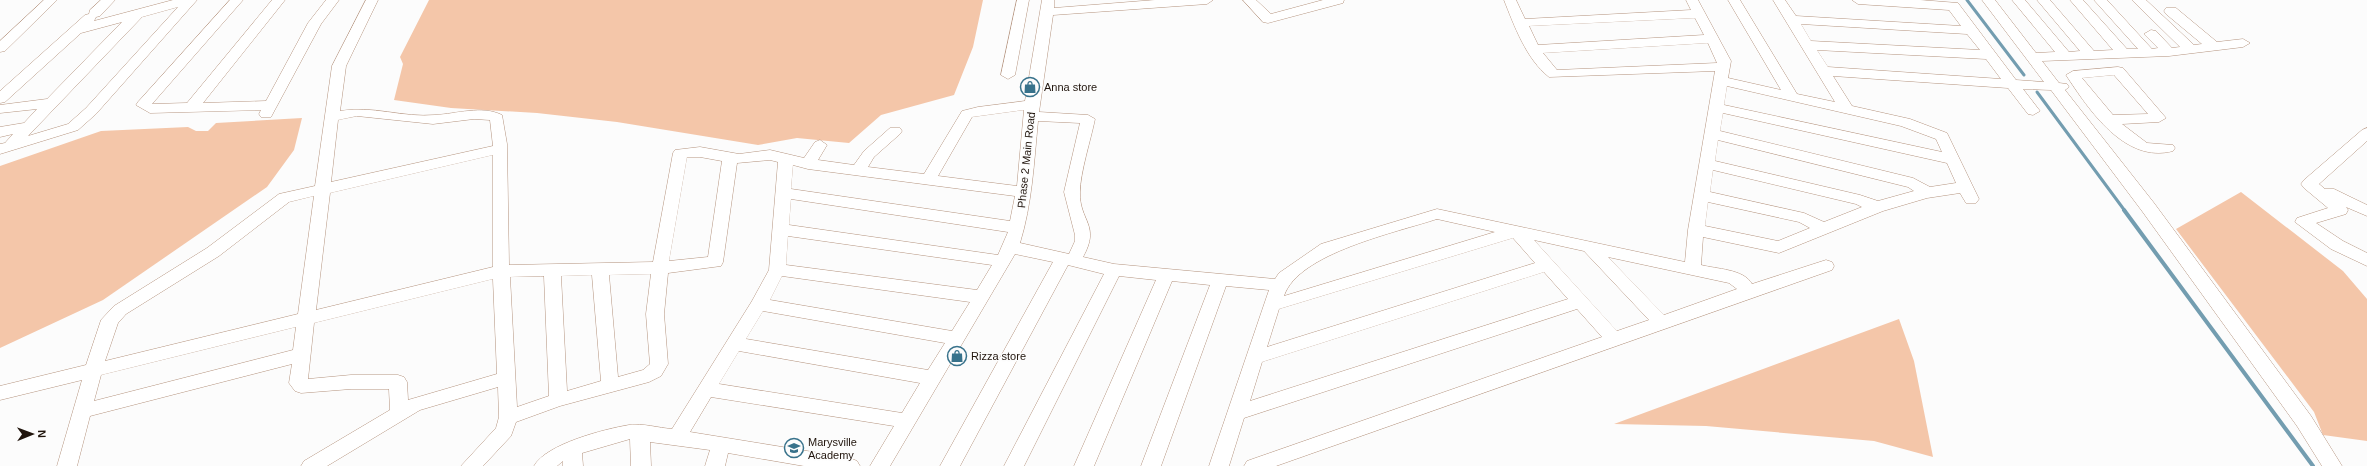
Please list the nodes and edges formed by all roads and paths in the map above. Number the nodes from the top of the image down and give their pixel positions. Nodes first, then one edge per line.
1 (51, 0) edge
2 (109, 0) edge
3 (188, 0) edge
4 (191, 0) edge
5 (237, 0) edge
6 (279, 0) edge
7 (333, 0) edge
8 (372, 0) edge
9 (1207, 0) edge
10 (1249, 0) edge
11 (1338, 0) edge
12 (1510, 0) edge
13 (1692, 0) edge
14 (1734, 0) edge
15 (1779, 0) edge
16 (1858, 0) edge
17 (1988, 0) edge
18 (2018, 0) edge
19 (2043, 0) edge
20 (2076, 0) edge
21 (2100, 0) edge
22 (2138, 0) edge
23 (1023, 4) edge
24 (1047, 7) edge
25 (2171, 10) dead end
26 (137, 14) junction
27 (1699, 14) junction
28 (1791, 20) junction
29 (1519, 22) junction
30 (1970, 30) junction
31 (76, 31) junction
32 (2151, 34) dead end
33 (1712, 39) junction
34 (2243, 43) dead end
35 (1807, 45) junction
36 (2213, 46) junction
37 (0, 48) edge
38 (1535, 49) junction
39 (2191, 49) junction
40 (2169, 52) junction
41 (2148, 53) junction
42 (2124, 54) junction
43 (1989, 55) junction
44 (2066, 56) junction
45 (2091, 56) junction
46 (2033, 57) junction
47 (1823, 71) junction
48 (1722, 74) junction
49 (1008, 76) dead end
50 (2009, 82) junction
51 (2056, 86) junction
52 (2081, 87) junction
53 (1792, 96) junction
54 (0, 99) edge
55 (53, 103) junction
56 (192, 107) junction
57 (1715, 107) junction
58 (1846, 108) junction
59 (0, 109) edge
60 (1032, 111) junction
61 (2033, 111) dead end
62 (331, 117) junction
63 (2109, 120) junction
64 (29, 127) junction
65 (896, 131) dead end
66 (0, 132) edge
67 (2367, 133) edge
68 (1711, 134) junction
69 (820, 145) dead end
70 (5, 148) edge
71 (2168, 148) dead end
72 (500, 149) junction
73 (730, 157) junction
74 (786, 159) junction
75 (1952, 159) junction
76 (808, 164) junction
77 (1707, 164) junction
78 (858, 170) junction
79 (929, 179) junction
80 (2309, 184) junction
81 (322, 189) junction
82 (1024, 192) junction
83 (782, 193) junction
84 (1927, 193) junction
85 (1702, 195) junction
86 (1877, 207) junction
87 (2367, 211) edge
88 (1018, 228) junction
89 (780, 229) junction
90 (1824, 229) junction
91 (1696, 230) junction
92 (1516, 231) junction
93 (2337, 246) junction
94 (1590, 248) junction
95 (1007, 254) junction
96 (1068, 260) junction
97 (2367, 260) edge
98 (1547, 265) junction
99 (1826, 266) dead end
100 (660, 268) junction
101 (1693, 268) junction
102 (600, 269) junction
103 (552, 270) junction
104 (777, 270) junction
105 (1114, 270) junction
106 (501, 271) junction
107 (2367, 271) edge
108 (1166, 275) junction
109 (1220, 280) junction
110 (1279, 285) junction
111 (1746, 292) junction
112 (981, 297) junction
113 (1580, 302) junction
114 (759, 304) junction
115 (1273, 305) junction
116 (305, 319) junction
117 (1662, 323) junction
118 (956, 338) junction
119 (1614, 340) junction
120 (735, 344) junction
121 (301, 355) junction
122 (1254, 358) junction
123 (94, 370) junction
124 (505, 378) junction
125 (932, 378) junction
126 (610, 386) junction
127 (707, 389) junction
128 (0, 394) edge
129 (558, 400) junction
130 (82, 411) junction
131 (1236, 413) junction
132 (399, 414) junction
133 (508, 417) junction
134 (907, 421) junction
135 (640, 433) junction
136 (677, 437) junction
137 (721, 445) junction
138 (572, 457) edge
139 (785, 461) edge
140 (67, 466) edge
141 (311, 466) edge
142 (471, 466) edge
143 (544, 466) edge
144 (641, 466) edge
145 (715, 466) edge
146 (850, 466) edge
147 (880, 466) edge
148 (950, 466) edge
149 (1014, 466) edge
150 (1084, 466) edge
151 (1151, 466) edge
152 (1219, 466) edge
153 (1254, 466) edge
154 (2332, 466) edge

1 - 37 street
2 - 31 street
3 - 26 street
4 - 70 street
5 - 56 street
6 - 56 street
7 - 56 street
8 - 62 street
9 - 24 street
10 - 11 street
12 - 29 street
13 - 27 street
14 - 53 street
15 - 28 street
16 - 30 street
17 - 46 street
18 - 44 street
19 - 45 street
20 - 42 street
21 - 41 street
22 - 39 street
23 - 24 street
23 - 49 street
24 - 60 street, Phase 2 Main Road
25 - 36 street
26 - 31 street
26 - 55 street
27 - 29 street
27 - 33 street
28 - 30 street
28 - 35 street
29 - 38 street
30 - 43 street
31 - 54 street
32 - 40 street
33 - 38 street
33 - 48 street
34 - 36 street
35 - 43 street
35 - 47 street
36 - 39 street
38 - 48 street
39 - 40 street
40 - 41 street
41 - 42 street
42 - 45 street
43 - 50 street
44 - 45 street
44 - 46 street
46 - 51 street
47 - 50 street
47 - 58 street
48 - 53 street
48 - 57 street
50 - 51 street
50 - 61 street
51 - 52 street
51 - 154 street
52 - 63 street
52 - 63 street
53 - 58 street
55 - 59 street
55 - 64 street
57 - 68 street
57 - 75 street
58 - 75 street
60 - 79 street
60 - 82 street, Phase 2 Main Road
60 - 96 street
62 - 72 street
62 - 81 street
63 - 71 street
64 - 66 street
64 - 70 street
65 - 78 street
67 - 80 street
68 - 77 street
68 - 84 street
69 - 76 street
72 - 81 street
72 - 106 street
73 - 74 street
73 - 100 street
73 - 100 street
74 - 76 street
74 - 83 street
75 - 84 street
76 - 78 street
77 - 85 street
77 - 86 street
78 - 79 street
79 - 82 street
80 - 87 street
80 - 93 street
81 - 116 street
81 - 123 street
82 - 88 street, Phase 2 Main Road
83 - 88 street
83 - 89 street
84 - 86 street
85 - 90 street
85 - 91 street
86 - 90 street
88 - 95 street, Phase 2 Main Road
89 - 95 street
89 - 104 street
90 - 91 street
91 - 101 street
92 - 94 street
92 - 98 street
92 - 110 street
92 - 115 street
93 - 97 street
93 - 107 street
94 - 101 street
94 - 117 street
95 - 96 street
95 - 112 street, Phase 2 Main Road
96 - 105 street
96 - 148 street
98 - 113 street
98 - 122 street
99 - 111 street
100 - 102 street
100 - 126 street
101 - 111 street
102 - 103 street
102 - 126 street
103 - 106 street
103 - 129 street
104 - 112 street
104 - 114 street
105 - 108 street
105 - 149 street
106 - 116 street
106 - 124 street
108 - 109 street
108 - 150 street
109 - 110 street
109 - 151 street
110 - 115 street
111 - 117 street
112 - 118 street, Phase 2 Main Road
113 - 119 street
113 - 131 street
114 - 118 street
114 - 120 street
115 - 122 street
116 - 121 street
116 - 123 street
117 - 119 street
118 - 125 street, Phase 2 Main Road
119 - 153 street
120 - 125 street
120 - 127 street
121 - 130 street
121 - 132 street
122 - 131 street
123 - 128 street
123 - 130 street
124 - 132 street
124 - 133 street
125 - 134 street, Phase 2 Main Road
126 - 129 street
127 - 134 street
127 - 136 street
129 - 133 street
130 - 140 street
131 - 152 street
132 - 141 street
133 - 142 street
134 - 147 street, Phase 2 Main Road
135 - 136 street
135 - 138 street
135 - 144 street
136 - 137 street
137 - 139 street
137 - 145 street
138 - 143 street
139 - 146 street

